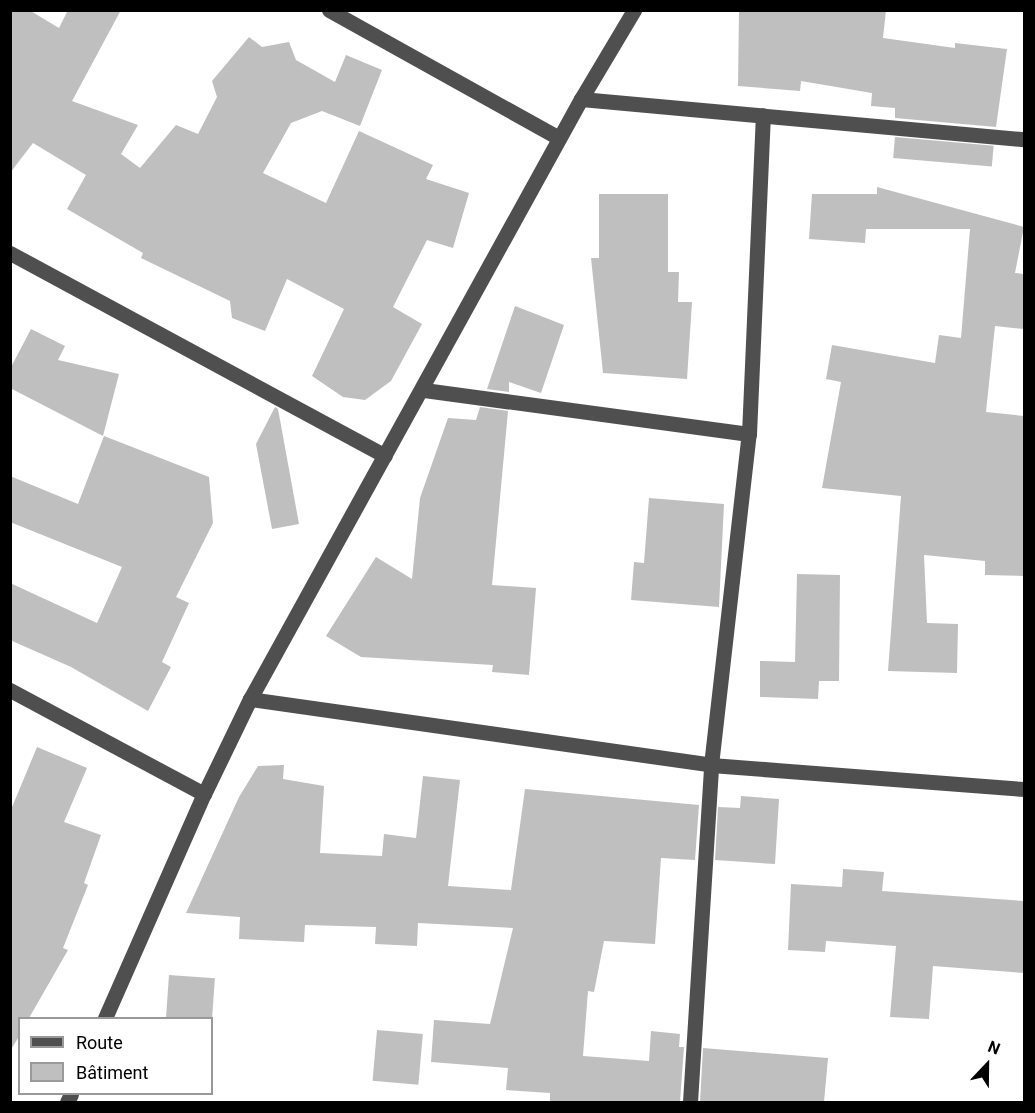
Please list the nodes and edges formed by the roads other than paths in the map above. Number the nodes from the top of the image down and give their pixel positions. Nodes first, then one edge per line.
1 (329, 10) edge
2 (634, 10) edge
3 (581, 99) junction
4 (763, 115) junction
5 (559, 138) junction
6 (1024, 138) edge
7 (10, 253) edge
8 (424, 390) junction
9 (749, 434) junction
10 (385, 456) junction
11 (10, 690) edge
12 (250, 699) junction
13 (711, 765) junction
14 (1024, 789) edge
15 (204, 794) junction
16 (105, 1017) edge
17 (690, 1102) edge

1 - 5 street
2 - 3 street
3 - 4 street
3 - 5 street
4 - 6 street
4 - 9 street
5 - 8 street
7 - 10 street
8 - 9 street
8 - 10 street
9 - 13 street
10 - 12 street
11 - 15 street
12 - 13 street
12 - 15 street
13 - 14 street
13 - 17 street
15 - 16 street

